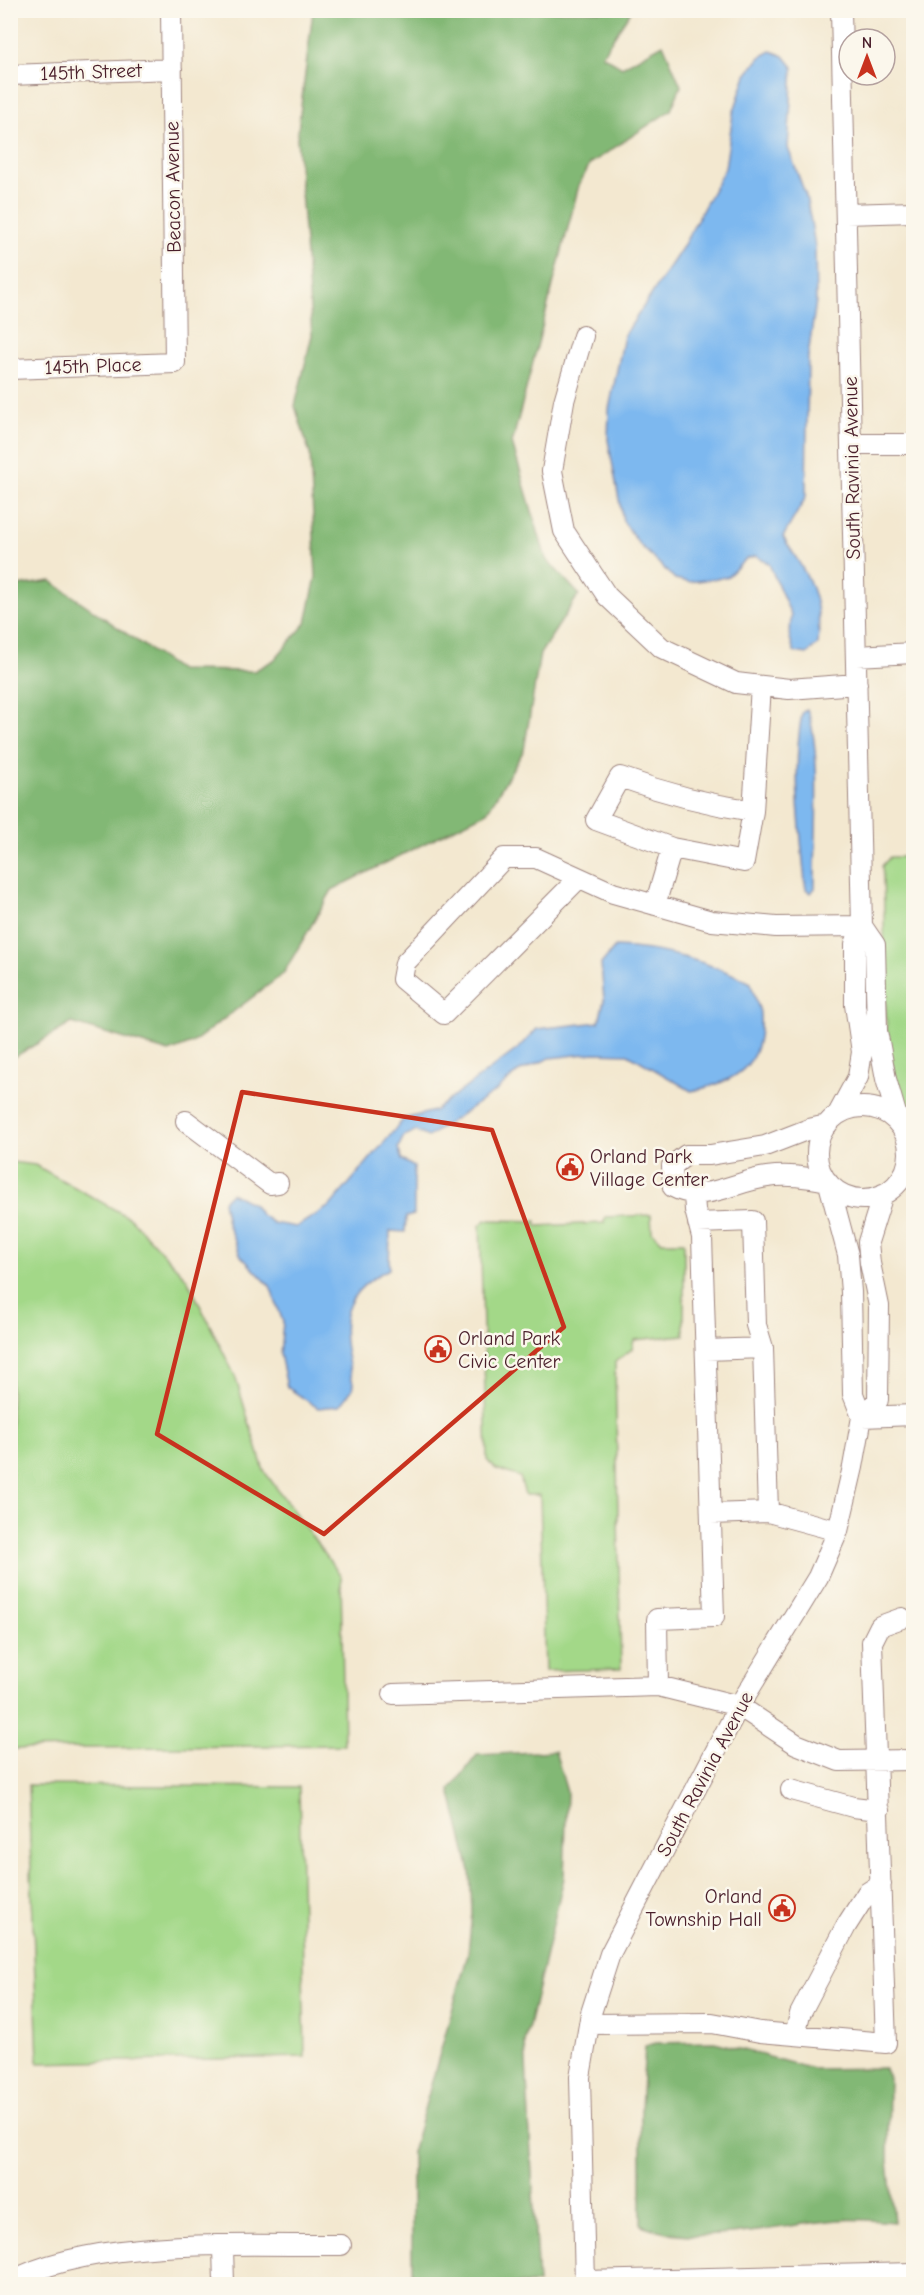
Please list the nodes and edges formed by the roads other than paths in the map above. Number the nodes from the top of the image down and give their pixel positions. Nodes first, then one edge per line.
1 (171, 10) edge
2 (841, 10) edge
3 (172, 69) junction
4 (10, 75) edge
5 (914, 212) edge
6 (846, 214) junction
7 (583, 336) dead end
8 (175, 363) joint
9 (10, 369) edge
10 (851, 444) junction
11 (914, 444) edge
12 (914, 653) edge
13 (856, 656) junction
14 (856, 684) junction
15 (761, 686) junction
16 (753, 811) junction
17 (672, 848) junction
18 (579, 878) junction
19 (656, 905) junction
20 (862, 926) junction
21 (833, 1120) junction
22 (186, 1121) dead end
23 (906, 1133) edge
24 (828, 1182) junction
25 (278, 1183) dead end
26 (914, 1185) edge
27 (886, 1192) junction
28 (694, 1194) junction
29 (698, 1223) junction
30 (763, 1348) junction
31 (706, 1350) junction
32 (914, 1415) edge
33 (862, 1417) junction
34 (768, 1512) junction
35 (711, 1514) junction
36 (838, 1531) junction
37 (902, 1618) dead end
38 (658, 1686) junction
39 (393, 1694) dead end
40 (739, 1706) junction
41 (877, 1760) junction
42 (914, 1760) edge
43 (792, 1790) dead end
44 (879, 1810) junction
45 (881, 1884) junction
46 (589, 2024) junction
47 (795, 2035) junction
48 (341, 2245) dead end
49 (223, 2247) junction
50 (914, 2273) edge
51 (871, 2279) edge
52 (10, 2282) edge
53 (585, 2283) edge
54 (224, 2284) edge

1 - 3 street, Beacon Avenue
2 - 6 street, South Ravinia Avenue
3 - 4 street, 145th Street
3 - 8 street, Beacon Avenue
5 - 6 street
6 - 10 street, South Ravinia Avenue
7 - 15 street
8 - 9 street, 145th Place
10 - 11 street
10 - 13 street, South Ravinia Avenue
12 - 13 street
13 - 14 street, South Ravinia Avenue
14 - 15 street
14 - 20 street, South Ravinia Avenue
15 - 16 street
16 - 17 street
16 - 17 street
17 - 19 street
18 - 18 street
18 - 19 street
19 - 20 street
20 - 21 street, South Ravinia Avenue
20 - 23 street, South Ravinia Avenue
21 - 23 street
21 - 24 street
21 - 28 street
22 - 25 street
23 - 27 street
24 - 27 street
24 - 28 street
24 - 33 street, South Ravinia Avenue
26 - 27 street
27 - 33 street, South Ravinia Avenue
28 - 29 street
29 - 30 street
29 - 31 street
30 - 31 street
30 - 34 street
31 - 35 street
32 - 33 street
33 - 36 street, South Ravinia Avenue
34 - 35 street
34 - 36 street
35 - 38 street
36 - 40 street, South Ravinia Avenue
37 - 41 street
38 - 39 street
38 - 40 street
40 - 41 street
40 - 46 street, South Ravinia Avenue
41 - 42 street
41 - 44 street
43 - 44 street
44 - 45 street
45 - 47 street
45 - 47 street
46 - 47 street
46 - 53 street, South Ravinia Avenue
48 - 49 street
49 - 52 street
49 - 54 street
50 - 51 street
51 - 53 street

